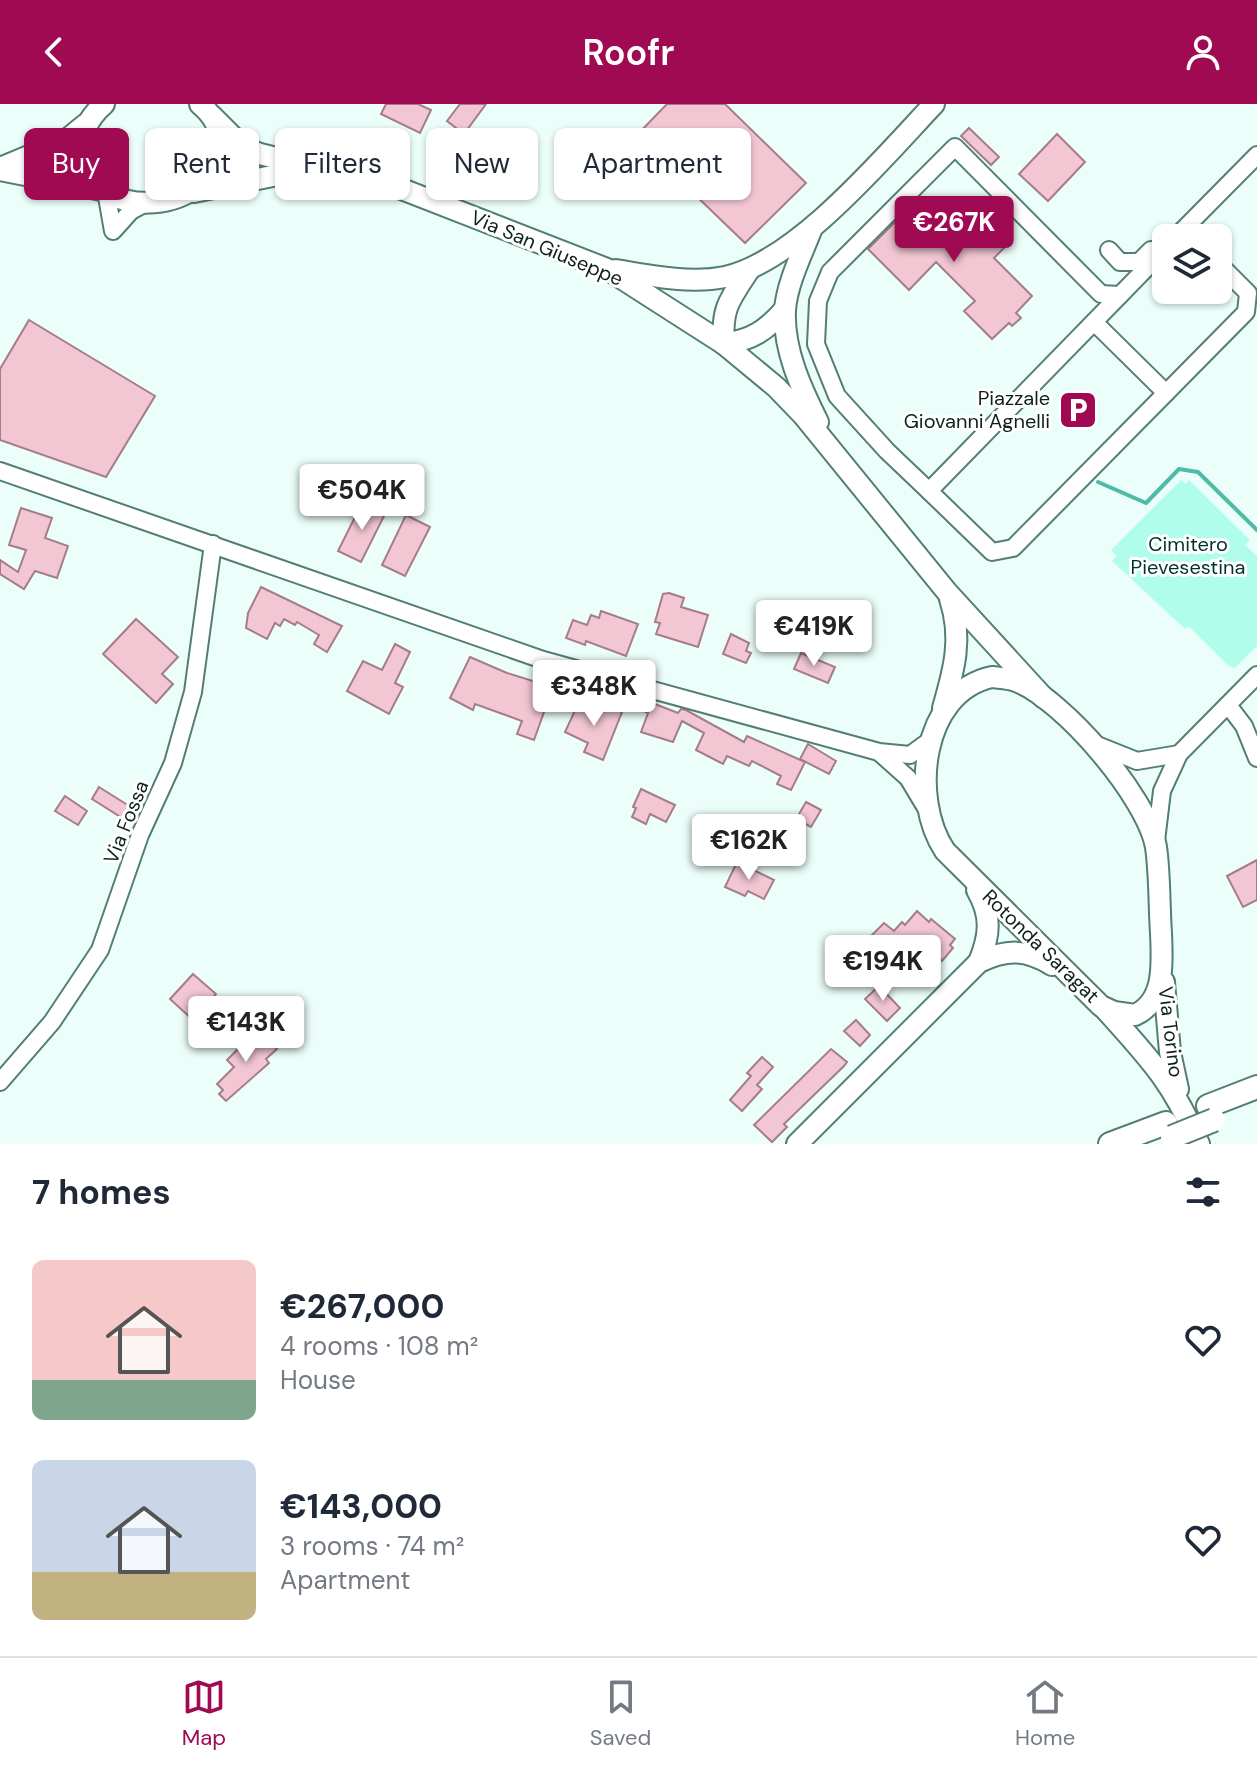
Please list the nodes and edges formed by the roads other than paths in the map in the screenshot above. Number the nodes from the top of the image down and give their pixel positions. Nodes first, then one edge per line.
1 (104, 104) edge
2 (933, 105) edge
3 (206, 110) edge
4 (86, 124) junction
5 (85, 128) edge
6 (1257, 155) edge
7 (275, 157) edge
8 (0, 169) edge
9 (24, 174) edge
10 (410, 192) edge
11 (129, 199) edge
12 (107, 200) edge
13 (164, 200) edge
14 (148, 202) junction
15 (1194, 224) edge
16 (812, 228) junction
17 (1152, 249) edge
18 (1109, 250) dead end
19 (1152, 262) edge
20 (607, 269) junction
21 (749, 270) junction
22 (1232, 277) edge
23 (1120, 295) junction
24 (785, 309) junction
25 (1094, 322) junction
26 (724, 344) junction
27 (1166, 393) junction
28 (831, 447) junction
29 (0, 471) edge
30 (929, 491) junction
31 (213, 544) junction
32 (947, 592) junction
33 (1257, 675) edge
34 (1044, 698) junction
35 (1228, 705) junction
36 (942, 711) junction
37 (932, 739) junction
38 (1093, 743) junction
39 (879, 752) junction
40 (1179, 754) junction
41 (1257, 758) edge
42 (927, 810) junction
43 (1155, 845) junction
44 (970, 876) junction
45 (979, 962) junction
46 (1162, 963) junction
47 (1075, 979) junction
48 (1101, 1006) junction
49 (0, 1082) edge
50 (1257, 1087) edge
51 (1181, 1100) junction
52 (1257, 1103) edge
53 (1211, 1113) junction
54 (1163, 1135) edge
55 (797, 1144) edge
56 (1110, 1144) edge
57 (1199, 1144) edge

1 - 4 main road
2 - 16 main road
3 - 7 main road, Via San Giuseppe
4 - 5 main road
4 - 8 main road
6 - 15 street
8 - 9 main road
10 - 20 main road, Via San Giuseppe
11 - 14 main road
12 - 14 street
13 - 14 main road, Via San Giuseppe
16 - 21 main road
16 - 24 main road
17 - 18 street
19 - 23 street
20 - 21 main road
20 - 26 main road, Via San Giuseppe
21 - 26 main road
22 - 27 street
23 - 25 street
23 - 30 street
24 - 26 main road
24 - 28 main road
25 - 27 street
25 - 30 street
26 - 28 main road, Via San Giuseppe
27 - 30 street
28 - 32 main road, Via San Giuseppe
29 - 31 street
31 - 39 street
31 - 49 street, Via Fossa
32 - 34 main road, Via San Giuseppe
32 - 36 main road, Via San Giuseppe
33 - 35 street
34 - 36 main road, Rotonda Saragat
34 - 38 main road, Rotonda Saragat
35 - 40 street
35 - 41 street
36 - 37 main road, Rotonda Saragat
37 - 39 street
37 - 42 main road, Rotonda Saragat
38 - 40 street
38 - 43 main road, Rotonda Saragat
39 - 42 street
40 - 43 street
42 - 44 main road, Rotonda Saragat
43 - 46 main road, Rotonda Saragat
44 - 45 main road
44 - 47 main road, Rotonda Saragat
45 - 47 main road
45 - 55 main road
46 - 48 main road, Rotonda Saragat
46 - 51 main road, Via Torino
47 - 48 main road, Rotonda Saragat
48 - 51 main road, Via Torino
50 - 53 highway
51 - 57 main road, Via Torino
52 - 53 highway
53 - 54 highway, bridge
54 - 56 highway

